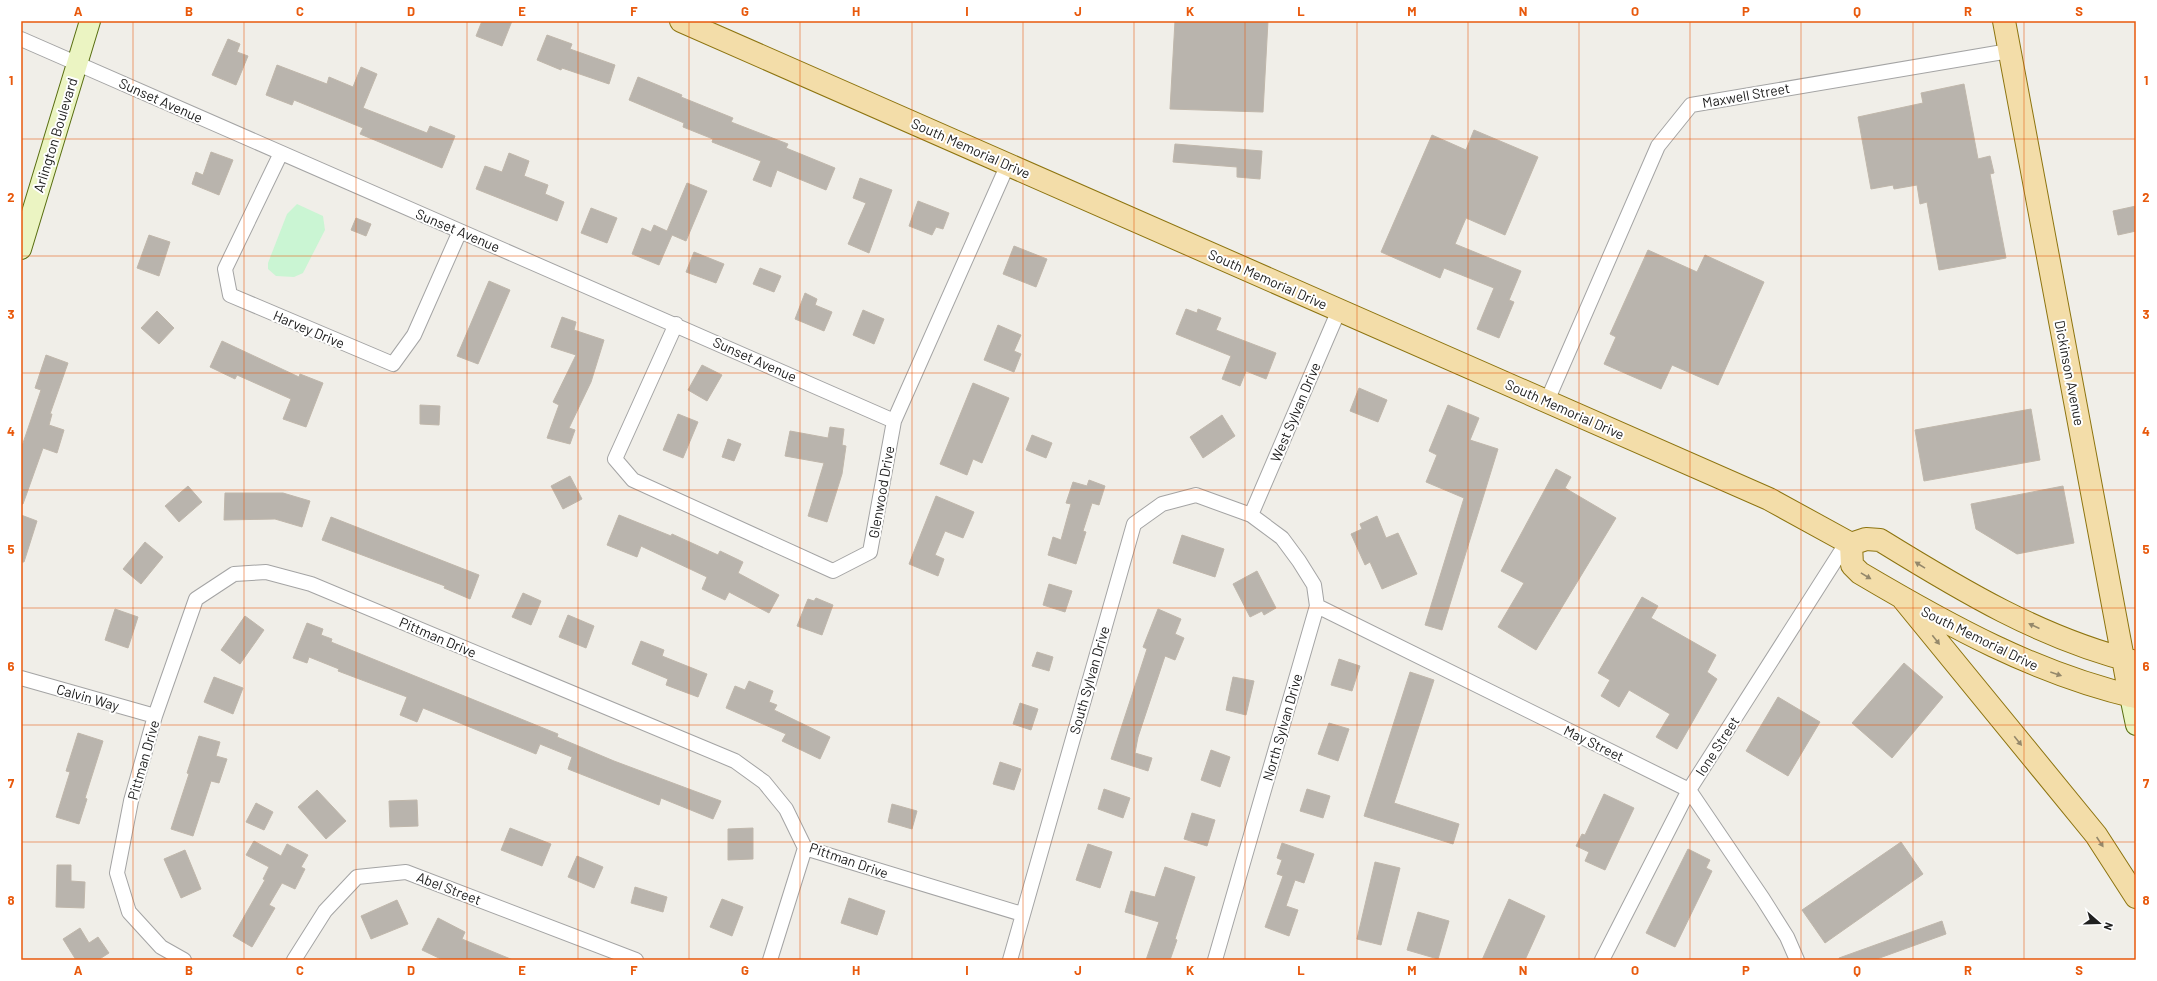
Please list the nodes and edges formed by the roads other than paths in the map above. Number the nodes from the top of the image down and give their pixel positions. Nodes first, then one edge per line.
1 (90, 21) edge
2 (681, 21) edge
3 (2004, 21) edge
4 (21, 39) edge
5 (2009, 51) junction
6 (76, 63) junction
7 (281, 153) junction
8 (1008, 164) junction
9 (27, 207) edge
10 (460, 231) junction
11 (21, 249) edge
12 (1339, 310) junction
13 (676, 324) junction
14 (1547, 401) junction
15 (894, 421) junction
16 (1251, 515) junction
17 (1849, 543) junction
18 (1903, 599) junction
19 (1317, 606) junction
20 (2130, 660) edge
21 (21, 678) edge
22 (2133, 697) edge
23 (155, 716) junction
24 (2136, 725) edge
25 (1689, 790) junction
26 (805, 848) junction
27 (2136, 898) edge
28 (1022, 914) junction
29 (184, 960) edge
30 (294, 960) edge
31 (636, 960) edge
32 (770, 960) edge
33 (1010, 960) edge
34 (1215, 960) edge
35 (1602, 960) edge
36 (1797, 960) edge

1 - 6 main road, Arlington Boulevard
2 - 8 main road, South Memorial Drive
3 - 5 main road, Dickinson Avenue
4 - 6 street, Sunset Avenue
5 - 14 street, Maxwell Street
5 - 20 main road, Dickinson Avenue
6 - 7 street, Sunset Avenue
6 - 9 main road, Arlington Boulevard
7 - 10 street, Sunset Avenue
7 - 10 street, Harvey Drive
8 - 12 main road, South Memorial Drive
8 - 15 street, Glenwood Drive
9 - 11 main road, Arlington Boulevard
10 - 13 street, Sunset Avenue
12 - 14 main road, South Memorial Drive
12 - 16 street, West Sylvan Drive
13 - 15 street, Sunset Avenue
13 - 15 street, Glenwood Drive
14 - 17 main road, South Memorial Drive
16 - 19 street, North Sylvan Drive
16 - 28 street, South Sylvan Drive
17 -> 18 main road, South Memorial Drive
20 -> 17 main road
17 - 25 street, Ione Street
18 -> 22 main road, South Memorial Drive
18 -> 27 main road
19 - 25 street, May Street
19 - 34 street, North Sylvan Drive
20 - 22 main road, Dickinson Avenue
21 - 23 street, Calvin Way
22 - 24 main road, Dickinson Avenue
23 - 26 street, Pittman Drive
23 - 29 street, Pittman Drive
25 - 35 street, Ione Street
25 - 36 street, May Street
26 - 28 street, Pittman Drive
26 - 32 street
28 - 33 street, South Sylvan Drive
30 - 31 street, Abel Street

